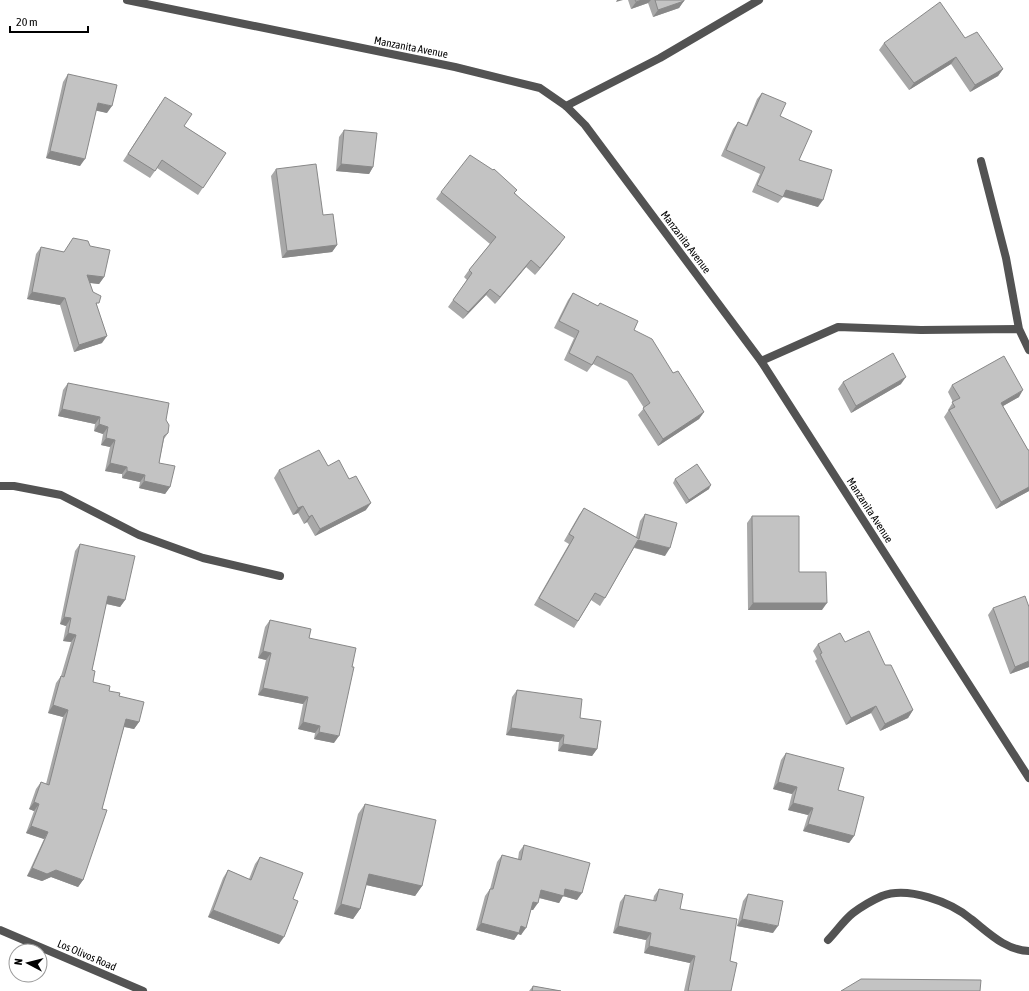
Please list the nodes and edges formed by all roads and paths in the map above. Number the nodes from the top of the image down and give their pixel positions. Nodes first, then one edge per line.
1 (127, 0) edge
2 (759, 0) edge
3 (566, 106) junction
4 (981, 161) dead end
5 (1019, 329) junction
6 (1029, 350) edge
7 (761, 361) junction
8 (0, 486) edge
9 (280, 576) dead end
10 (1029, 778) edge
11 (0, 930) edge
12 (828, 940) dead end
13 (1029, 951) edge
14 (143, 991) edge

1 - 3 street, Manzanita Avenue
2 - 3 street
3 - 7 street, Manzanita Avenue
4 - 5 street
5 - 6 street
5 - 7 street
7 - 10 street, Manzanita Avenue
8 - 9 street
11 - 14 street, Los Olivos Road
12 - 13 street

